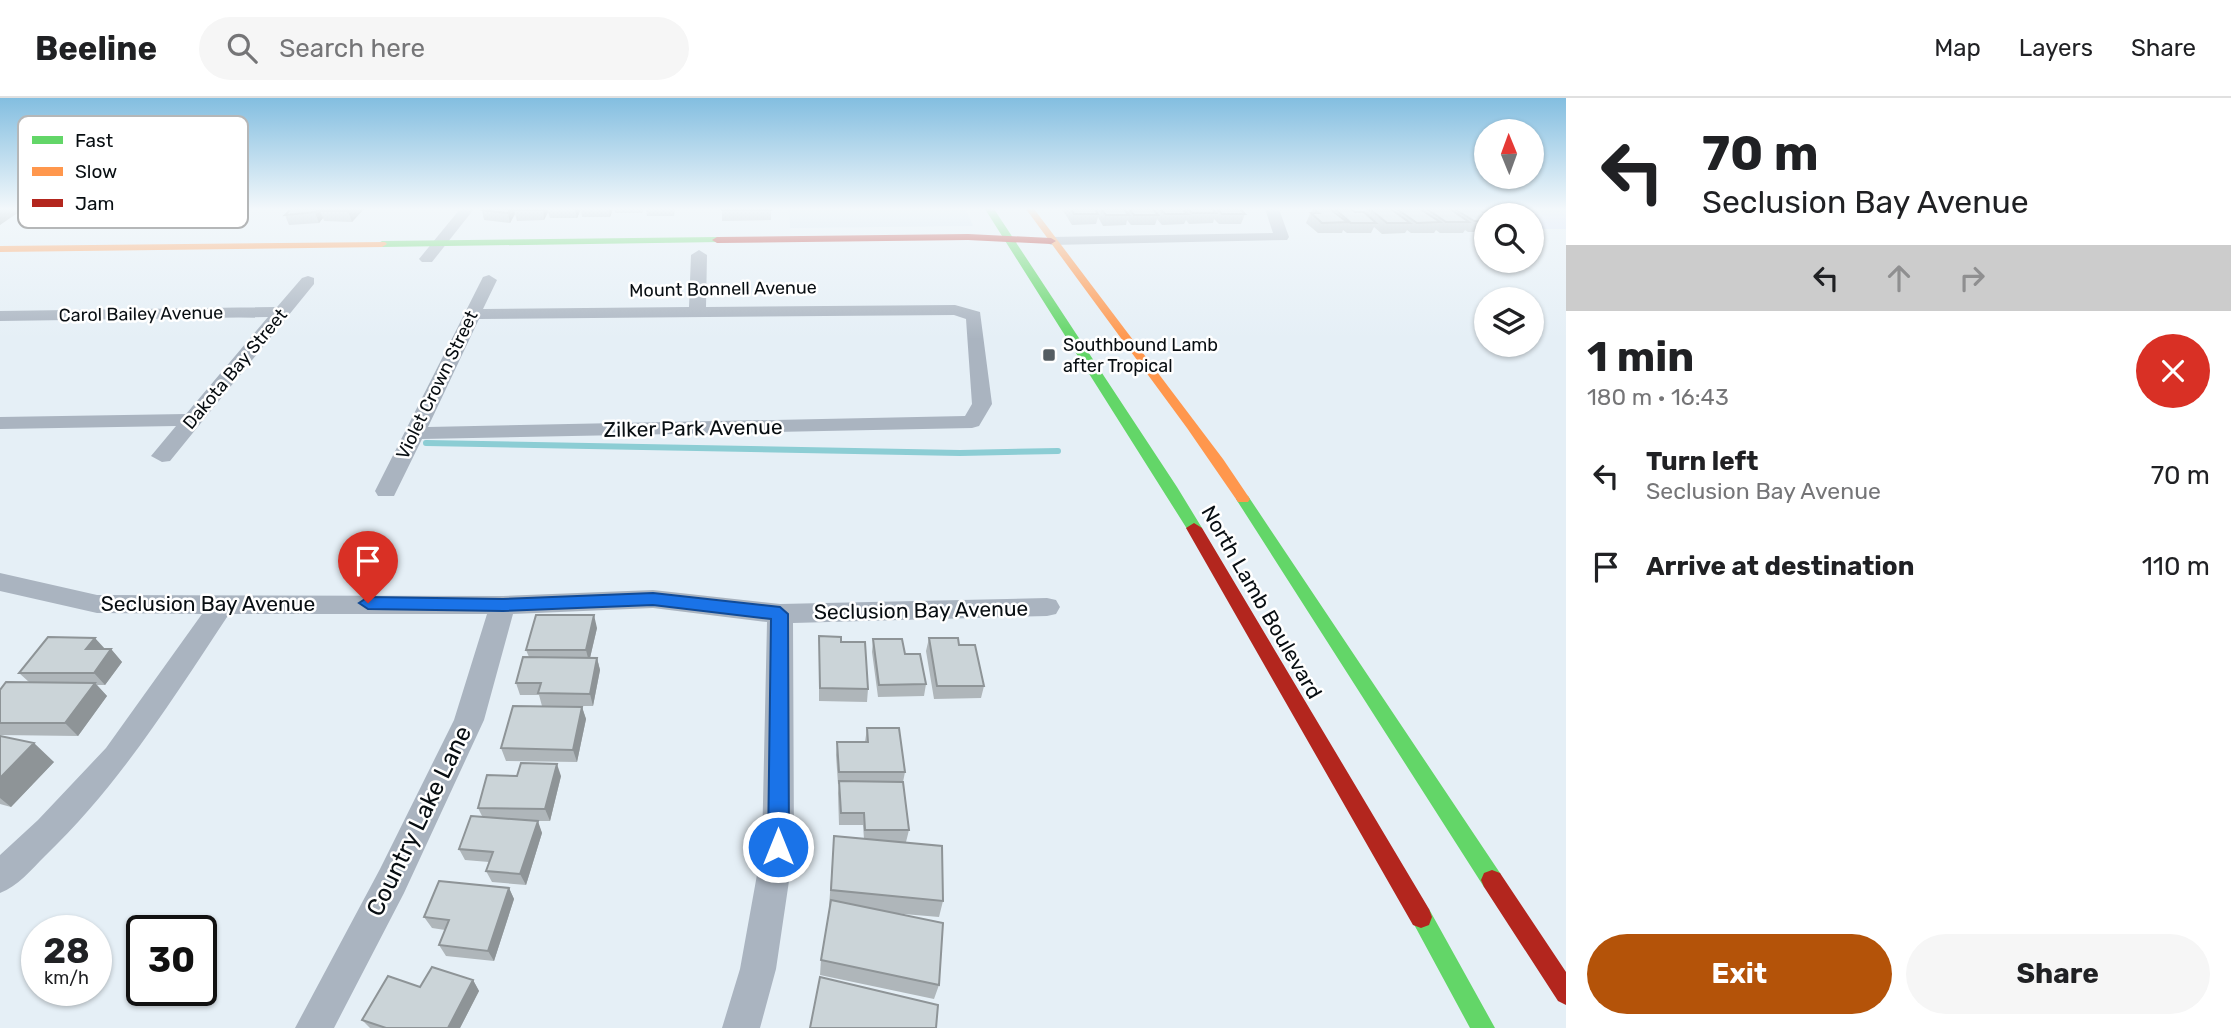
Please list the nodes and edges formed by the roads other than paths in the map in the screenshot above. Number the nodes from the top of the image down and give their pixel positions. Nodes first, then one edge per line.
1 (415, 252) edge
2 (467, 252) edge
3 (938, 252) edge
4 (1015, 252) edge
5 (1060, 252) edge
6 (699, 255) junction
7 (0, 263) edge
8 (489, 280) dead end
9 (308, 281) dead end
10 (697, 311) junction
11 (282, 312) junction
12 (471, 314) junction
13 (0, 316) edge
14 (192, 420) junction
15 (972, 422) joint
16 (0, 423) edge
17 (414, 433) junction
18 (162, 456) dead end
19 (386, 491) dead end
20 (0, 582) edge
21 (503, 605) junction
22 (221, 606) junction
23 (1047, 607) dead end
24 (780, 614) junction
25 (0, 877) edge
26 (1566, 993) edge
27 (314, 1028) edge
28 (741, 1028) edge
29 (1483, 1028) edge

1 - 7 main road
2 - 6 main road
3 - 6 main road
4 - 29 main road, North Lamb Boulevard
5 - 26 main road, North Lamb Boulevard
6 - 10 street
8 - 12 street, Violet Crown Street
9 - 11 street, Dakota Bay Street
10 - 12 street, Mount Bonnell Avenue
10 - 15 street, Mount Bonnell Avenue
11 - 13 street, Carol Bailey Avenue
11 - 14 street, Dakota Bay Street
12 - 17 street, Violet Crown Street
14 - 16 street
14 - 18 street, Dakota Bay Street
15 - 17 street, Zilker Park Avenue
17 - 19 street, Violet Crown Street
20 - 22 street, Seclusion Bay Avenue
21 - 22 street, Seclusion Bay Avenue
21 - 24 street, Seclusion Bay Avenue
21 - 27 street, Country Lake Lane
22 - 25 street
23 - 24 street, Seclusion Bay Avenue
24 - 28 street

